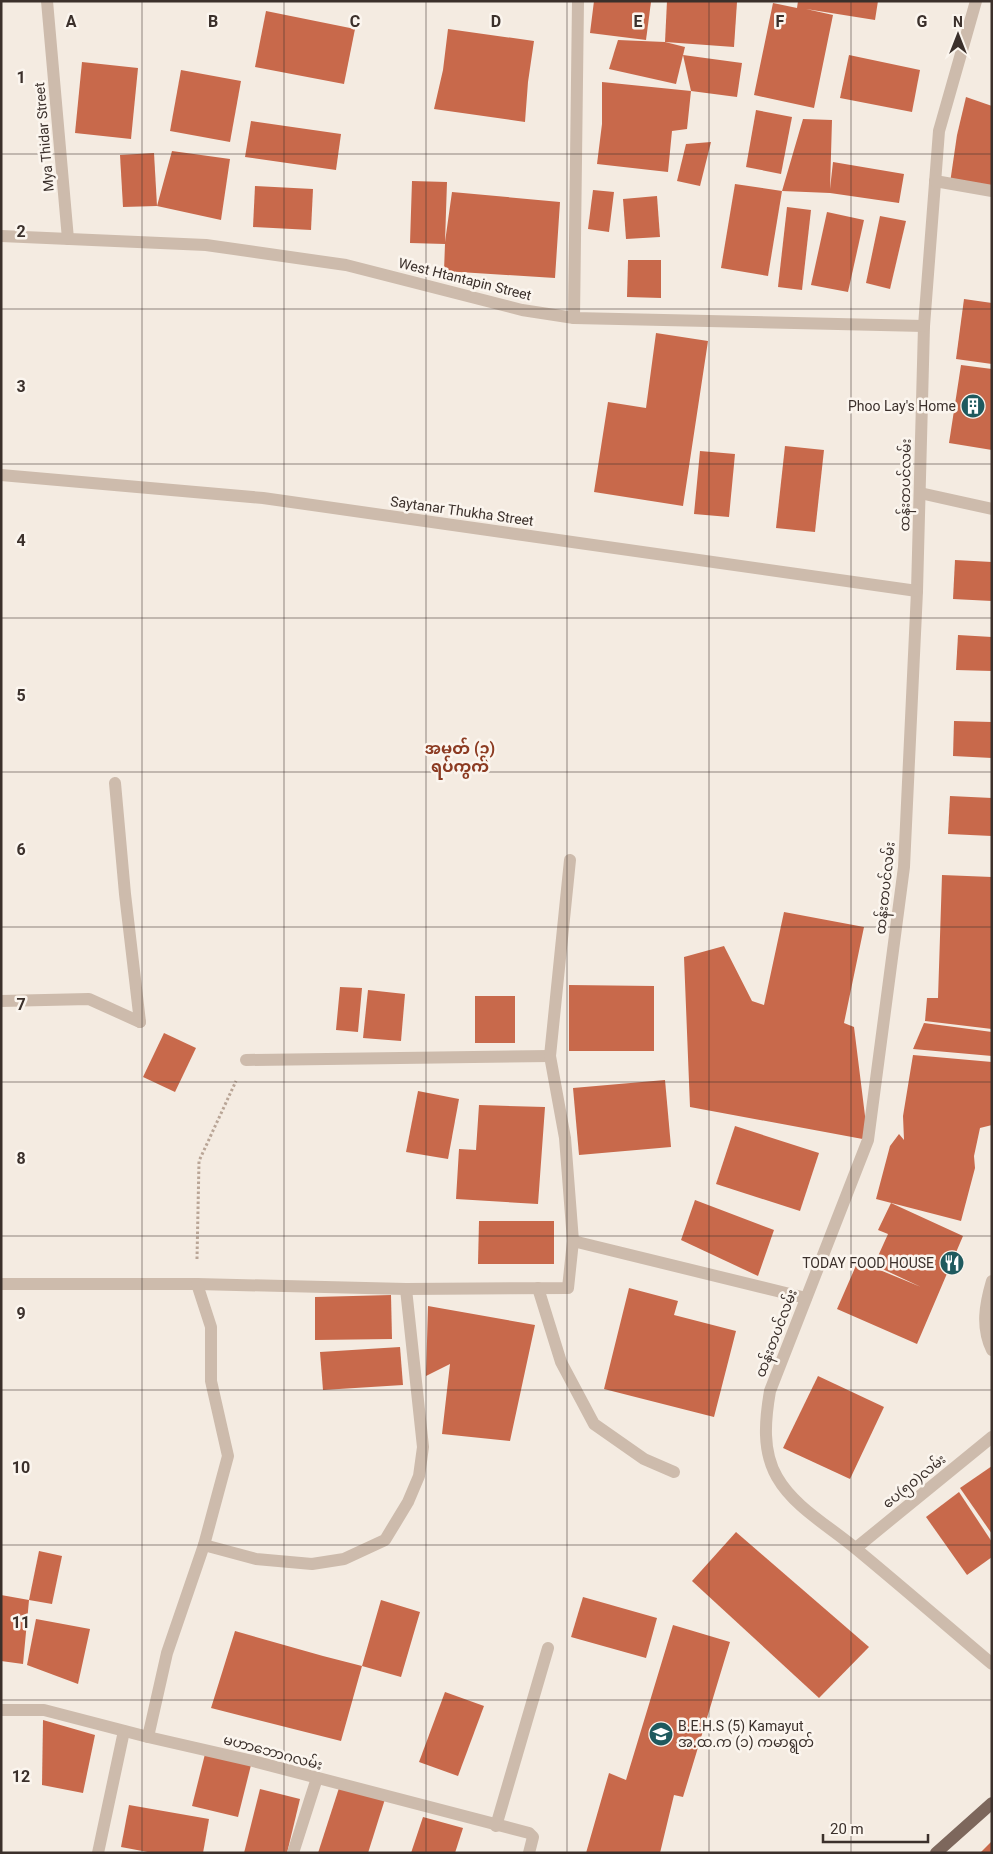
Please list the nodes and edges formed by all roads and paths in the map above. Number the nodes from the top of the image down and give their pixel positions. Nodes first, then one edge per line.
1 (47, 1) edge
2 (578, 1) edge
3 (976, 1) edge
4 (935, 181) junction
5 (992, 191) edge
6 (1, 236) edge
7 (68, 239) junction
8 (574, 318) junction
9 (924, 326) junction
10 (1, 475) edge
11 (920, 493) junction
12 (992, 509) edge
13 (917, 591) junction
14 (115, 783) dead end
15 (570, 860) dead end
16 (1, 1001) edge
17 (550, 1056) junction
18 (246, 1060) joint
19 (573, 1241) junction
20 (992, 1281) edge
21 (1, 1284) edge
22 (197, 1284) junction
23 (538, 1288) junction
24 (406, 1289) junction
25 (806, 1298) junction
26 (992, 1350) edge
27 (992, 1437) edge
28 (674, 1472) dead end
29 (204, 1545) junction
30 (856, 1548) junction
31 (548, 1648) dead end
32 (992, 1664) edge
33 (1, 1710) edge
34 (124, 1731) junction
35 (148, 1737) junction
36 (316, 1778) junction
37 (992, 1803) edge
38 (496, 1826) junction
39 (98, 1853) edge
40 (293, 1853) edge
41 (530, 1853) edge
42 (936, 1853) edge

1 - 7 street, Mya Thidar Street
2 - 8 street
3 - 4 street, ထန်းတပင်လမ်း
4 - 5 street
4 - 9 street, ထန်းတပင်လမ်း
6 - 7 street, West Htantapin Street
7 - 8 street, West Htantapin Street
8 - 9 street, West Htantapin Street
9 - 11 street, ထန်းတပင်လမ်း
10 - 13 street, Saytanar Thukha Street
11 - 12 street
11 - 13 street, ထန်းတပင်လမ်း
13 - 25 street, ထန်းတပင်လမ်း
14 - 16 street
15 - 17 street
17 - 18 street
17 - 19 street
18 - 22 path
19 - 23 street
19 - 25 street
20 - 26 street
21 - 22 street
22 - 24 street
22 - 29 street
23 - 24 street
23 - 28 street
24 - 29 street
25 - 30 street, ထန်းတပင်လမ်း
27 - 30 street, ပေ(၅၀)လမ်း
29 - 35 street
30 - 32 street, ထန်းတပင်လမ်း
31 - 38 street
33 - 34 street, မဟာဘောဂလမ်း
34 - 35 street, မဟာဘောဂလမ်း
34 - 39 street
35 - 36 street, မဟာဘောဂလမ်း
36 - 38 street, မဟာဘောဂလမ်း
36 - 40 street
37 - 42 main road
38 - 41 street, မဟာဘောဂလမ်း

